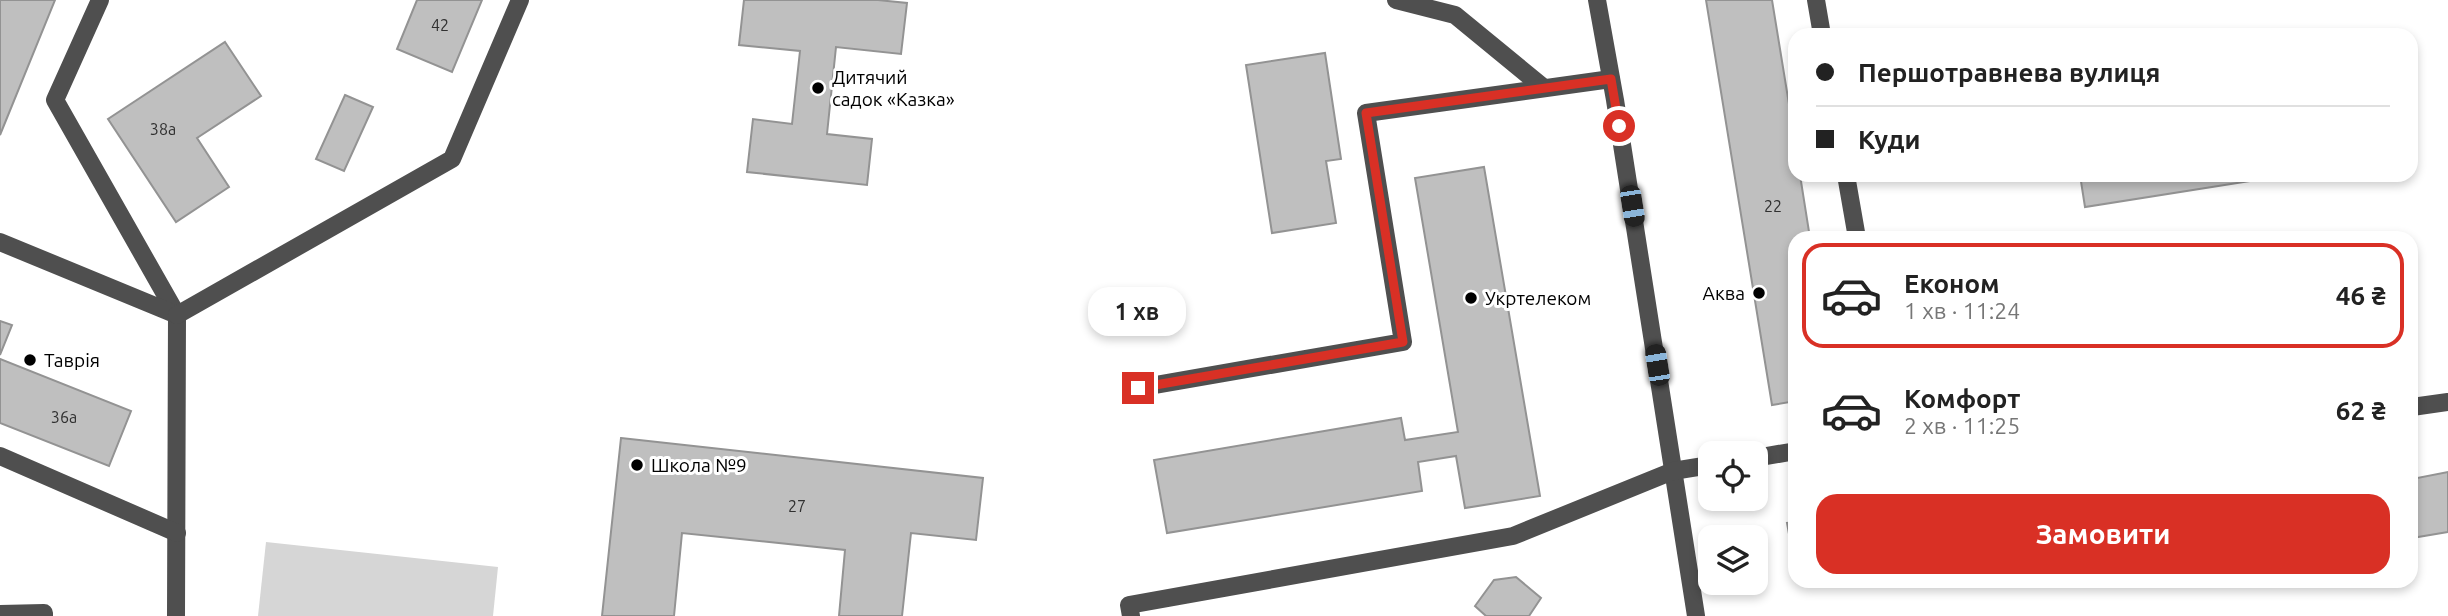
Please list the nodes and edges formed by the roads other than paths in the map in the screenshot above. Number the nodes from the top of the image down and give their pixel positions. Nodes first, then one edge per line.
1 (100, 0) edge
2 (520, 0) edge
3 (1396, 0) edge
4 (1597, 0) edge
5 (1816, 0) edge
6 (1821, 28) edge
7 (1611, 79) junction
8 (1544, 89) junction
9 (1847, 182) edge
10 (1856, 231) edge
11 (0, 242) edge
12 (177, 315) junction
13 (1138, 388) dead end
14 (2448, 402) edge
15 (2418, 406) edge
16 (1788, 452) edge
17 (0, 456) edge
18 (1768, 456) edge
19 (1698, 467) edge
20 (1673, 471) junction
21 (177, 533) junction
22 (0, 614) edge
23 (44, 616) edge
24 (176, 616) edge
25 (1131, 616) edge
26 (1696, 616) edge

1 - 12 street
2 - 12 street
3 - 8 street
4 - 7 street
5 - 6 street
7 - 8 street
7 - 20 street
8 - 13 street
9 - 10 street
11 - 12 street
12 - 21 street
14 - 15 street
16 - 18 street
17 - 21 street
19 - 20 street
20 - 25 street
20 - 26 street
21 - 24 street
22 - 23 street

